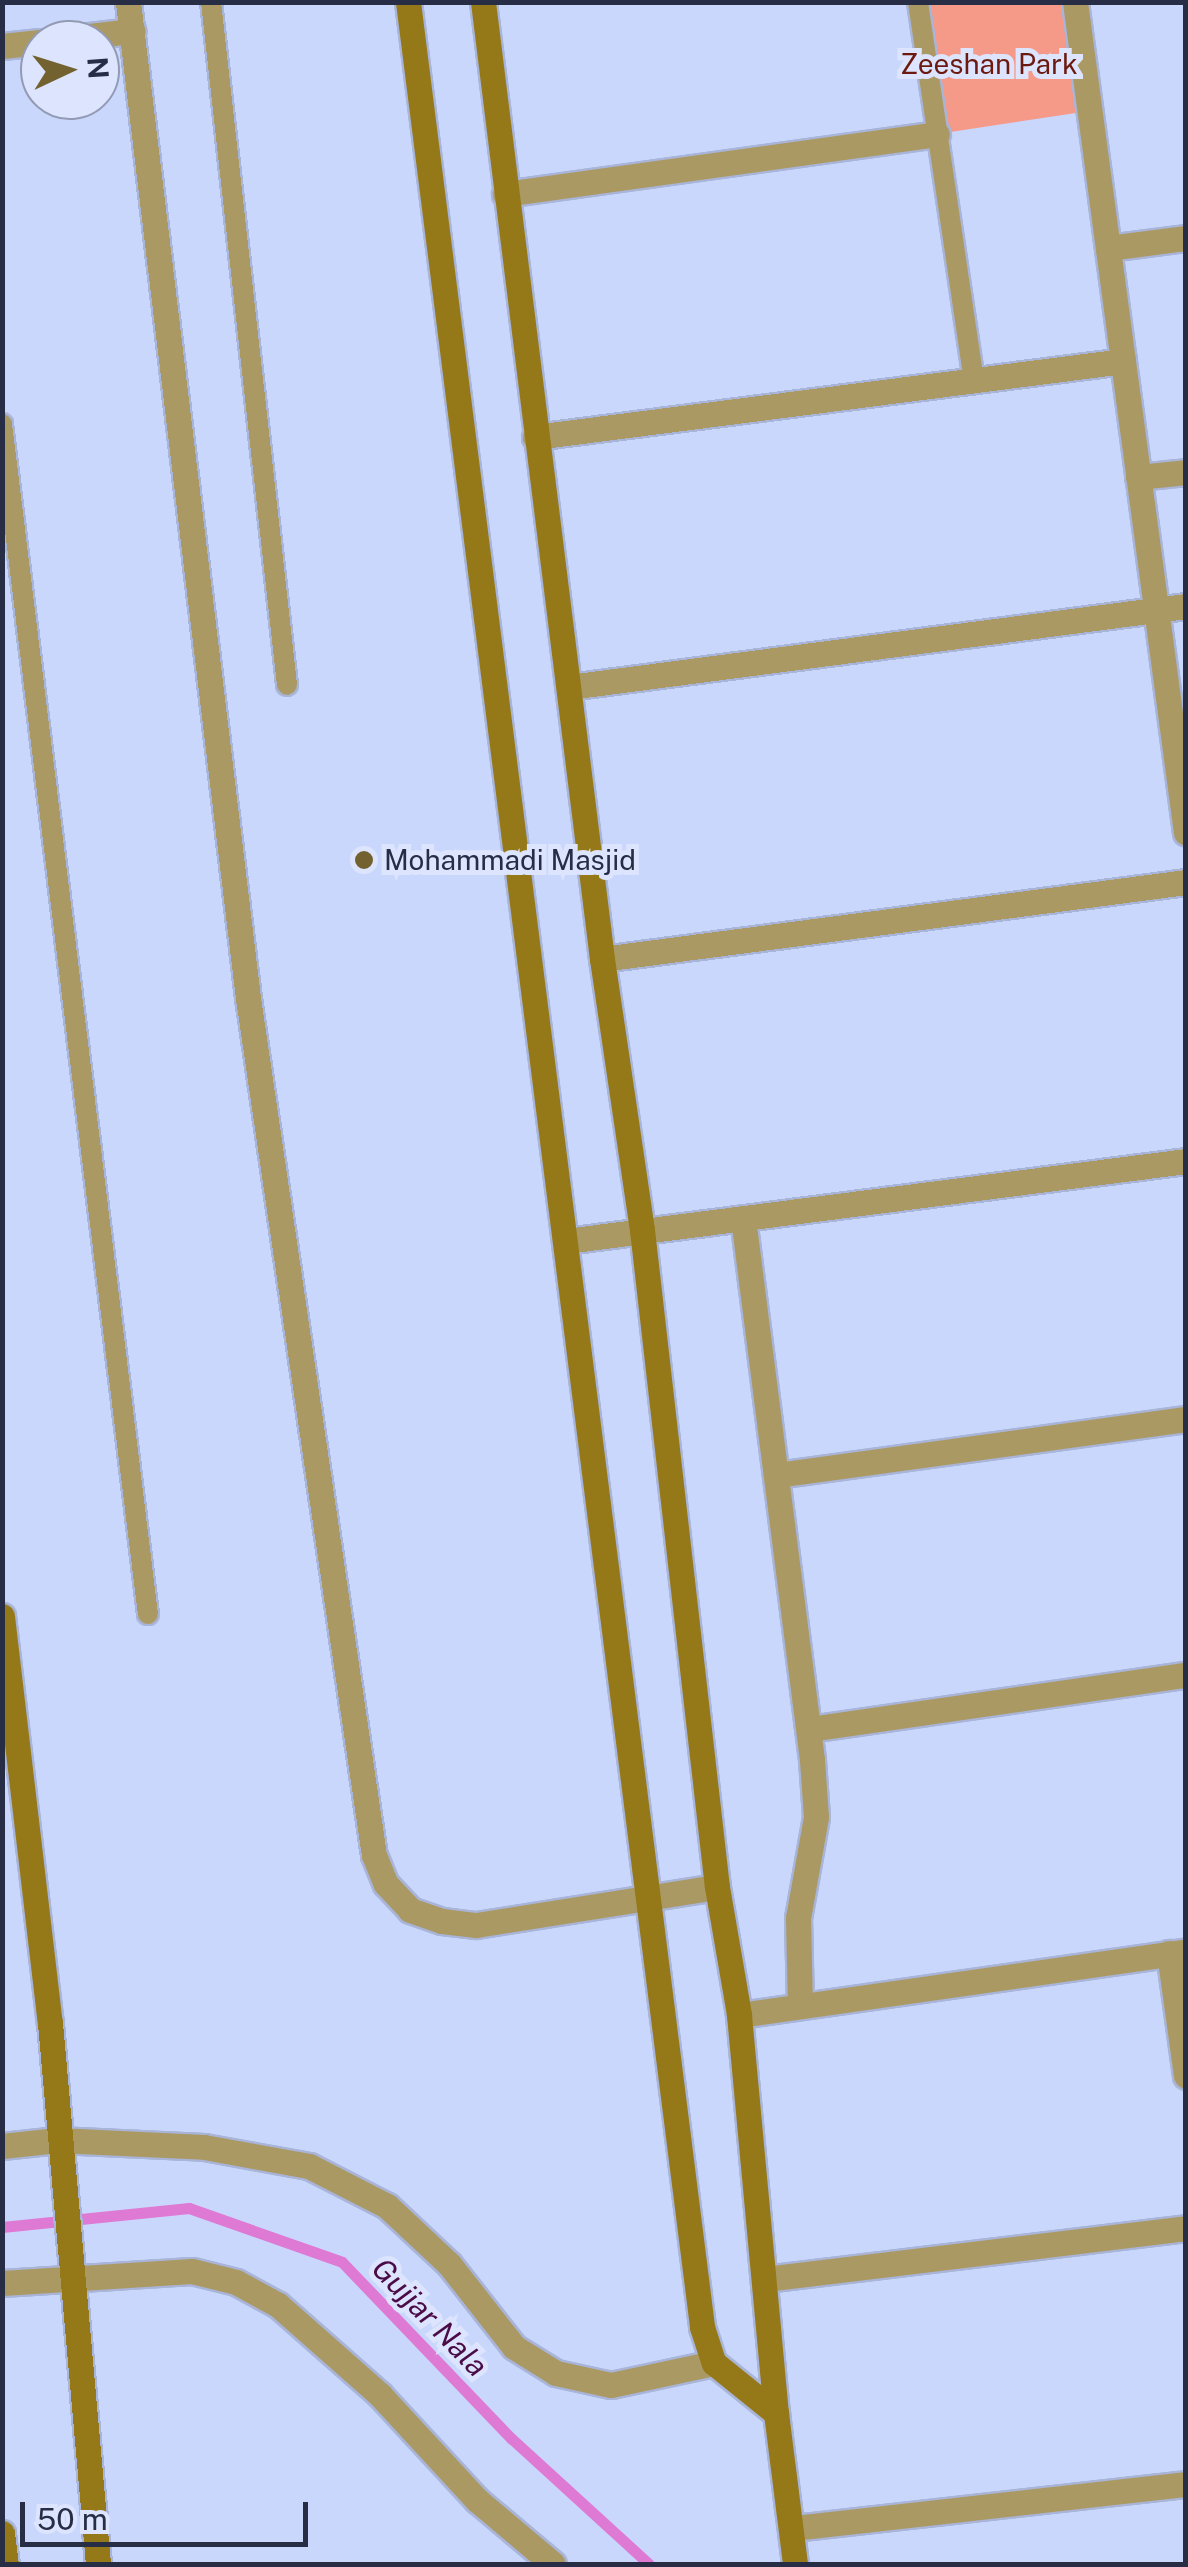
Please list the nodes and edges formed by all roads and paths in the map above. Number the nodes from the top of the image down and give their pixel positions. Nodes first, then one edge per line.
1 (128, 2) edge
2 (211, 2) edge
3 (408, 2) edge
4 (483, 2) edge
5 (918, 2) edge
6 (1075, 2) edge
7 (132, 30) junction
8 (120, 32) edge
9 (937, 134) junction
10 (506, 194) junction
11 (1186, 238) edge
12 (1108, 248) junction
13 (1123, 362) junction
14 (974, 381) junction
15 (2, 424) edge
16 (535, 437) junction
17 (1186, 472) edge
18 (1138, 477) junction
19 (1186, 606) edge
20 (1156, 609) junction
21 (286, 685) dead end
22 (570, 687) junction
23 (1179, 738) edge
24 (1186, 833) edge
25 (1186, 882) edge
26 (602, 960) junction
27 (1186, 1161) edge
28 (743, 1218) junction
29 (642, 1230) junction
30 (566, 1241) junction
31 (1186, 1419) edge
32 (777, 1476) junction
33 (148, 1614) dead end
34 (2, 1616) edge
35 (1186, 1674) edge
36 (809, 1728) junction
37 (718, 1888) junction
38 (650, 1898) junction
39 (1178, 1952) edge
40 (800, 2006) junction
41 (739, 2015) junction
42 (1186, 2076) edge
43 (2, 2146) edge
44 (59, 2150) junction
45 (1186, 2228) edge
46 (71, 2275) junction
47 (765, 2279) junction
48 (2, 2283) edge
49 (714, 2364) junction
50 (776, 2413) junction
51 (1186, 2484) edge
52 (794, 2528) junction
53 (2, 2533) edge
54 (6, 2564) edge
55 (98, 2564) edge
56 (554, 2564) edge
57 (795, 2564) edge

1 - 7 street
2 - 21 lane
3 - 30 street
4 - 10 street
5 - 9 lane
6 - 12 street
7 - 8 street
7 - 38 street
9 - 10 street
9 - 14 lane
10 - 16 street
11 - 12 street
12 - 13 street
13 - 14 street
13 - 18 street
14 - 16 street
15 - 33 lane
16 - 22 street
17 - 18 street
18 - 20 street
19 - 20 street
20 - 22 street
20 - 23 street
22 - 26 street
23 - 24 street
25 - 26 street
26 - 29 street
27 - 28 street
28 - 29 street
28 - 32 street
29 - 30 street
29 - 37 street
30 - 38 street
31 - 32 street
32 - 36 street
34 - 44 street
35 - 36 street
36 - 40 street
37 - 38 street
37 - 41 street
38 - 49 street
39 - 40 street
39 - 42 street
40 - 41 street
41 - 47 street
43 - 44 street
44 - 46 street
44 - 49 street
45 - 47 street
46 - 48 street
46 - 55 street
46 - 56 street
47 - 50 street
49 - 50 street
50 - 52 street
51 - 52 street
52 - 57 street
53 - 54 street

